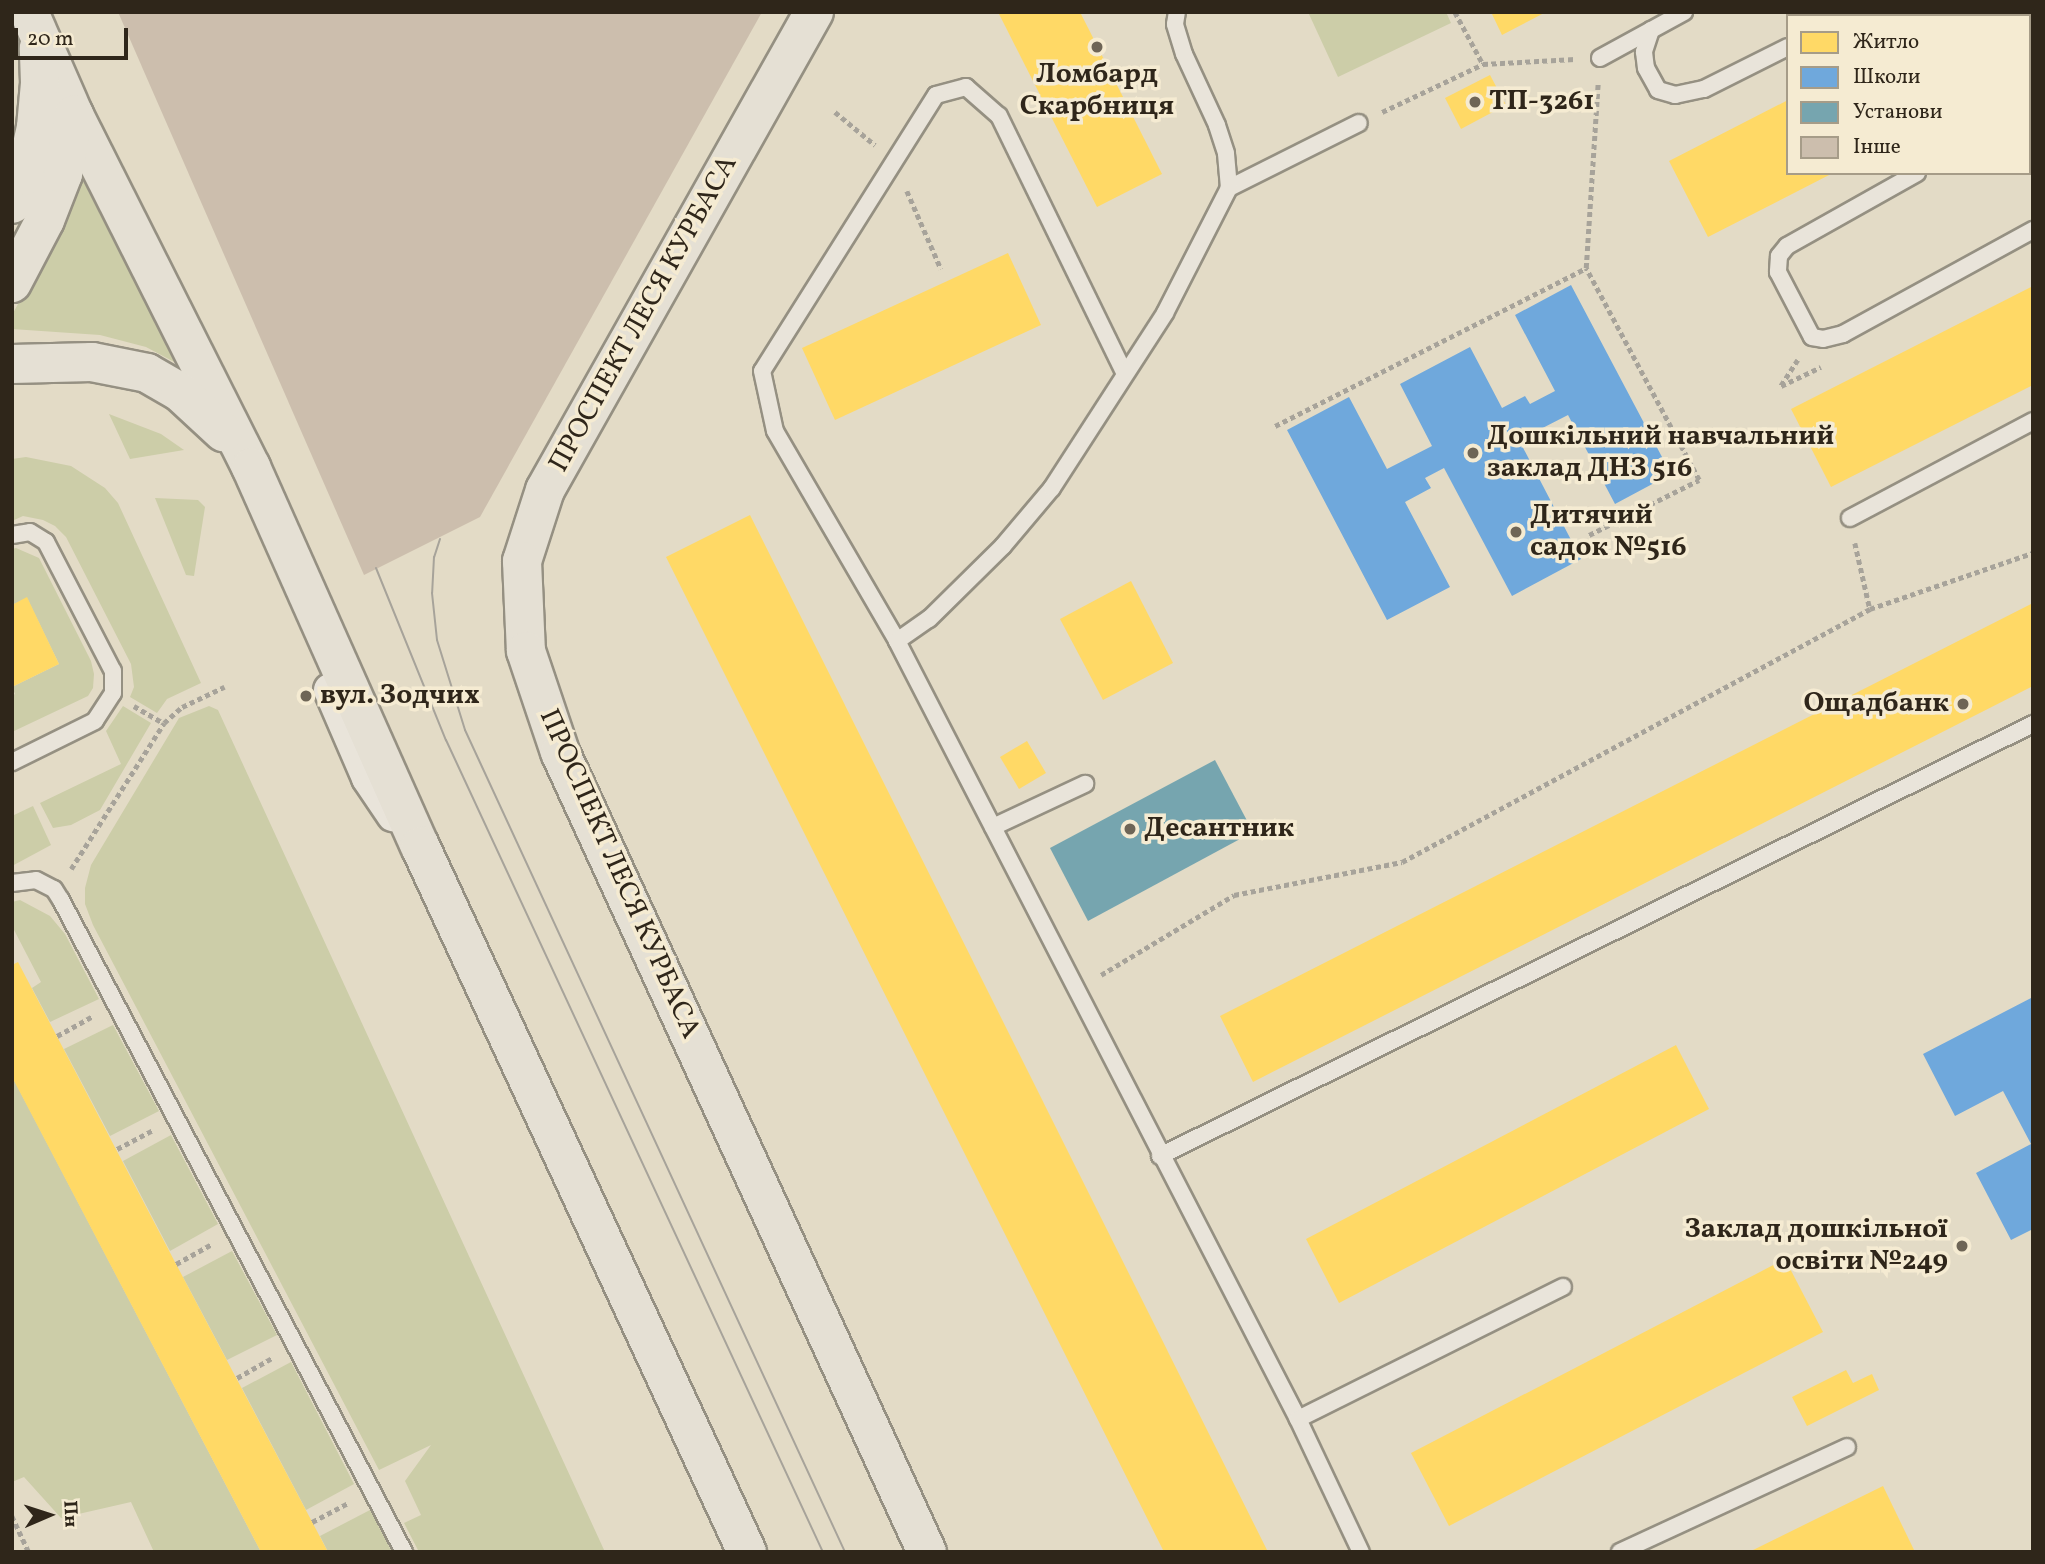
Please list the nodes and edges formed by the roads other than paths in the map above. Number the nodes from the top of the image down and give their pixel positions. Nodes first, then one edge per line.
1 (814, 12) edge
2 (1177, 12) edge
3 (1684, 12) edge
4 (34, 22) edge
5 (1651, 30) junction
6 (1786, 48) edge
7 (1600, 58) road end
8 (74, 115) junction
9 (1359, 123) road end
10 (1913, 175) edge
11 (1229, 188) junction
12 (12, 204) edge
13 (2033, 230) edge
14 (12, 283) edge
15 (12, 364) edge
16 (1124, 372) junction
17 (2033, 421) edge
18 (257, 481) junction
19 (1850, 518) road end
20 (12, 535) edge
21 (897, 641) junction
22 (2033, 724) edge
23 (12, 762) edge
24 (1085, 784) dead end
25 (993, 827) junction
26 (12, 883) edge
27 (1160, 1156) junction
28 (1563, 1287) dead end
29 (1298, 1419) junction
30 (1847, 1447) dead end
31 (404, 1552) edge
32 (747, 1552) edge
33 (927, 1552) edge
34 (1361, 1552) edge
35 (1620, 1552) edge

1 - 33 main road, ПРОСПЕКТ ЛЕСЯ КУРБАСА
2 - 11 lane
3 - 5 lane
4 - 8 main road
4 - 12 main road
5 - 6 lane
5 - 7 lane
8 - 14 main road
8 - 18 main road
9 - 11 lane
10 - 13 lane
11 - 16 lane
15 - 18 main road
16 - 21 lane
16 - 21 lane
17 - 19 lane
18 - 32 main road
20 - 23 lane
21 - 25 lane
22 - 27 lane
24 - 25 lane
25 - 27 lane
26 - 31 lane
27 - 29 lane
28 - 29 lane
29 - 34 lane
30 - 35 lane

